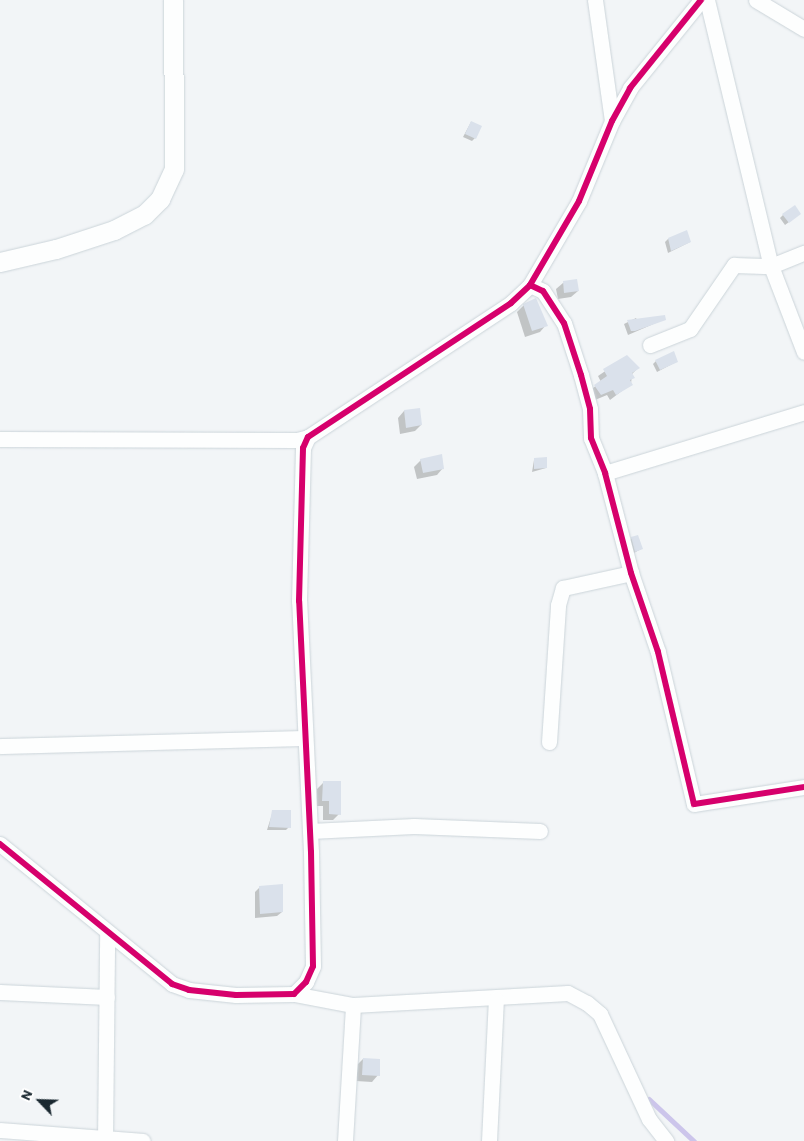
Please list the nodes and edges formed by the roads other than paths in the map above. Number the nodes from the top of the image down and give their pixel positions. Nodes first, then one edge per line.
1 (173, 0) edge
2 (595, 0) edge
3 (700, 0) edge
4 (707, 0) edge
5 (756, 0) edge
6 (804, 29) edge
7 (612, 121) junction
8 (804, 253) edge
9 (0, 262) edge
10 (771, 266) junction
11 (530, 285) junction
12 (650, 345) dead end
13 (804, 352) edge
14 (804, 412) edge
15 (308, 437) junction
16 (0, 439) edge
17 (605, 473) junction
18 (631, 573) junction
19 (306, 738) junction
20 (549, 742) dead end
21 (0, 746) edge
22 (804, 788) edge
23 (540, 830) dead end
24 (310, 831) junction
25 (0, 844) edge
26 (106, 934) junction
27 (0, 992) edge
28 (294, 994) junction
29 (107, 997) junction
30 (496, 999) junction
31 (353, 1006) junction
32 (0, 1130) edge
33 (105, 1139) edge
34 (143, 1141) edge
35 (345, 1141) edge
36 (489, 1141) edge
37 (666, 1141) edge

1 - 9 main road
2 - 7 street
3 - 7 street
4 - 10 street
5 - 6 street
7 - 11 street
8 - 10 street
10 - 12 street
10 - 13 street
11 - 15 street
11 - 17 street
14 - 17 street
15 - 16 street
15 - 19 street
17 - 18 street
18 - 20 street
18 - 22 street
19 - 21 street
19 - 24 street
23 - 24 street
24 - 28 street
25 - 26 street
26 - 28 street
26 - 29 street
27 - 29 street
28 - 31 street
29 - 33 street
30 - 31 street
30 - 36 street
30 - 37 street
31 - 35 street
32 - 33 street
33 - 34 street

